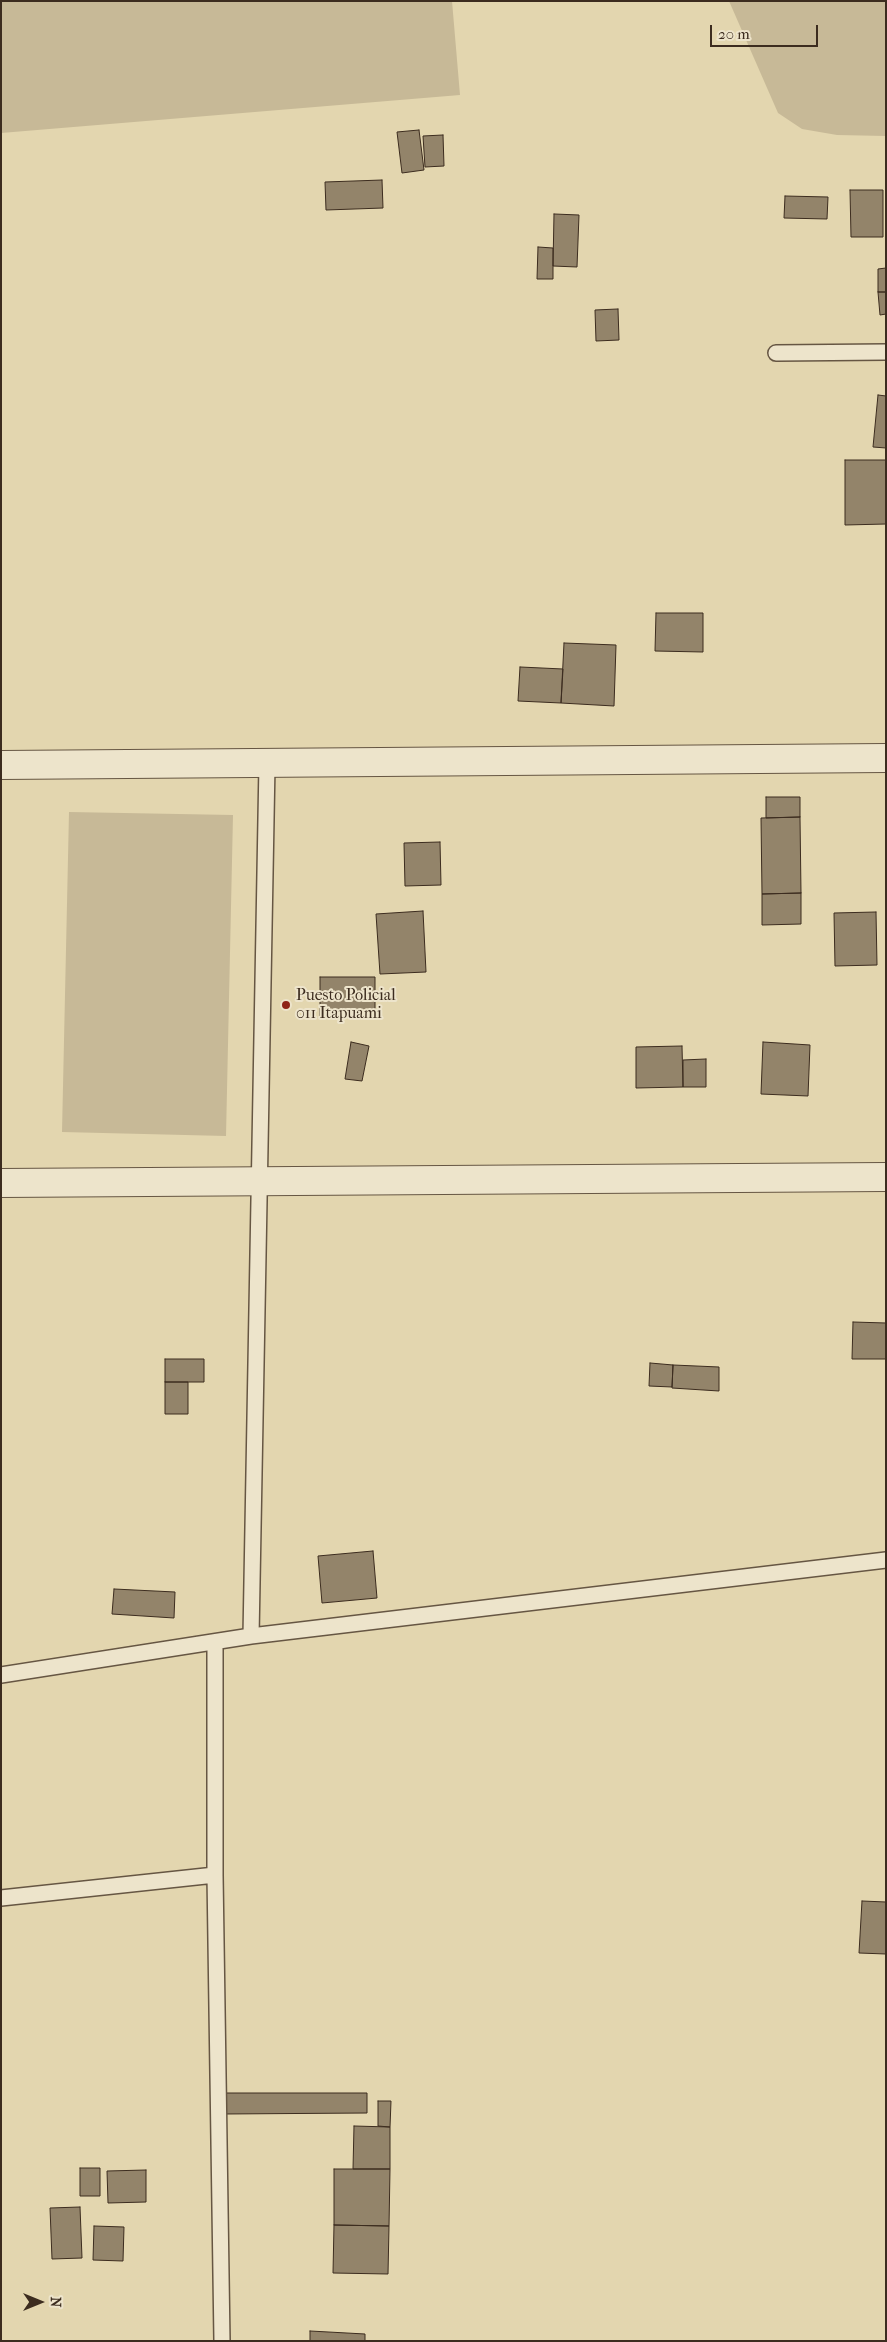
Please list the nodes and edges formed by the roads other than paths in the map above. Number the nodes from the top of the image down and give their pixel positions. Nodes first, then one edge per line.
1 (886, 352) edge
2 (776, 353) dead end
3 (886, 758) edge
4 (267, 764) junction
5 (1, 765) edge
6 (886, 1177) edge
7 (260, 1181) junction
8 (1, 1183) edge
9 (886, 1560) edge
10 (251, 1636) junction
11 (215, 1642) junction
12 (1, 1674) edge
13 (215, 1875) junction
14 (1, 1898) edge
15 (222, 2341) edge

1 - 2 lane
3 - 4 street
4 - 5 street
4 - 7 lane
6 - 7 street
7 - 8 street
7 - 10 lane
9 - 10 lane
10 - 11 lane
11 - 12 lane
11 - 13 lane
13 - 14 lane
13 - 15 lane

